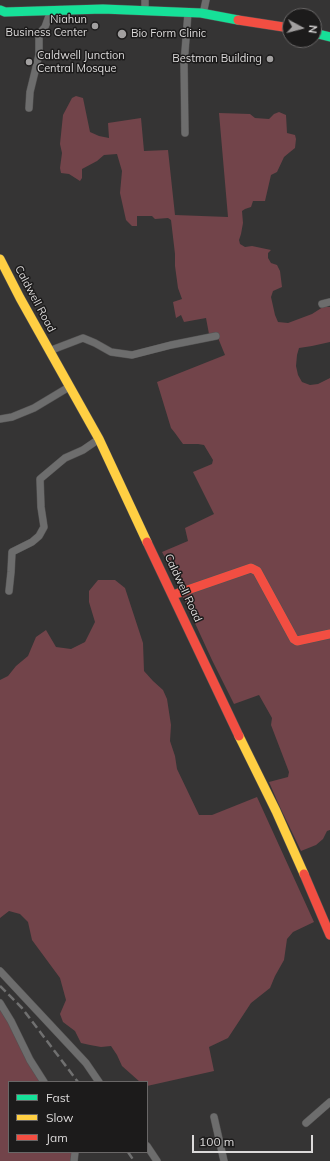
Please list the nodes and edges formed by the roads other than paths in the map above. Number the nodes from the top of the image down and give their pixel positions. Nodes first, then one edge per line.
1 (145, 0) edge
2 (206, 0) edge
3 (49, 10) junction
4 (144, 11) junction
5 (2, 13) edge
6 (188, 13) junction
7 (203, 14) junction
8 (282, 27) edge
9 (29, 108) dead end
10 (185, 133) dead end
11 (0, 259) edge
12 (330, 302) edge
13 (322, 304) dead end
14 (216, 336) dead end
15 (49, 351) junction
16 (69, 387) junction
17 (0, 420) edge
18 (99, 439) junction
19 (9, 591) dead end
20 (173, 595) junction
21 (330, 634) edge
22 (330, 935) edge
23 (0, 971) edge
24 (0, 1003) edge
25 (43, 1081) edge
26 (98, 1081) edge
27 (330, 1102) edge
28 (214, 1118) dead end
29 (306, 1123) dead end
30 (148, 1148) edge
31 (157, 1161) edge
32 (224, 1161) edge

1 - 4 street
2 - 7 street
3 - 4 main road
3 - 5 main road
3 - 9 street
4 - 6 main road
6 - 7 main road
6 - 10 street
7 - 8 main road
11 - 15 main road, Caldwell Road
12 - 13 street
14 - 15 street
15 - 16 main road, Caldwell Road
16 - 17 street
16 - 18 main road, Caldwell Road
18 - 19 street
18 - 20 main road, Caldwell Road
20 - 21 main road
20 - 22 main road, Caldwell Road
23 - 26 street
24 - 25 street
27 - 29 street
28 - 32 street
30 - 31 street

